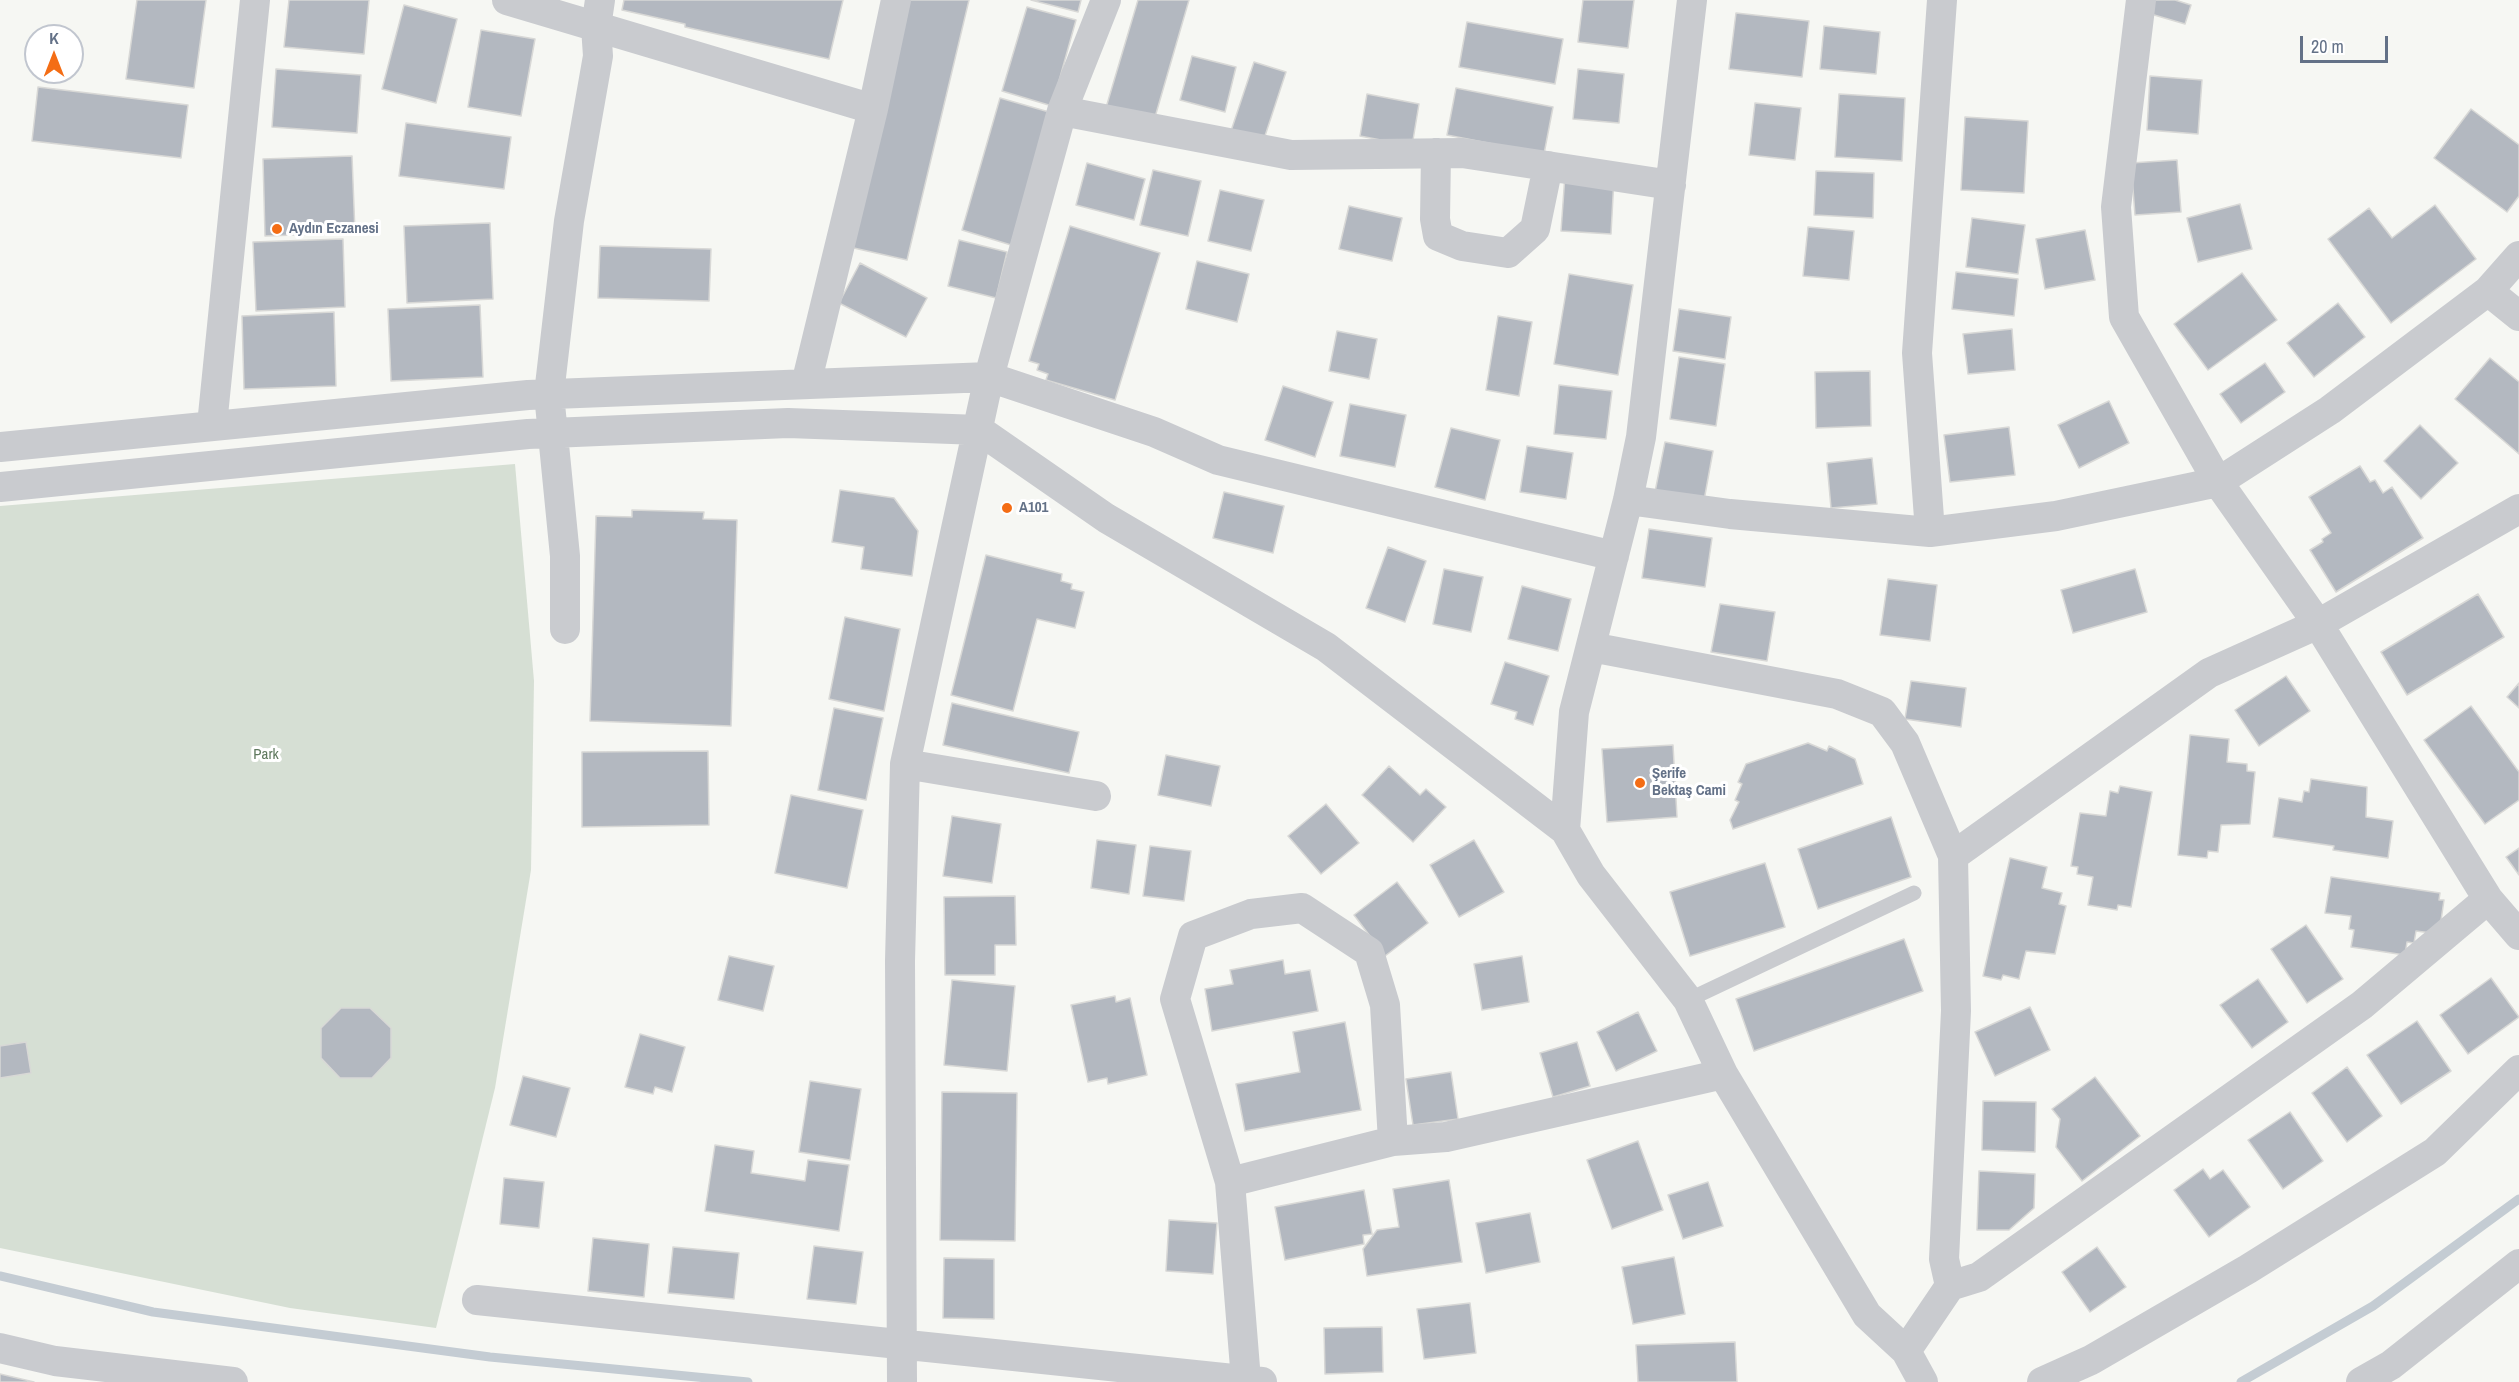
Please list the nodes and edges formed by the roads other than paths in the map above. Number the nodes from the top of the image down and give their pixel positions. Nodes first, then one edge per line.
1 (255, 0) edge
2 (507, 0) edge
3 (896, 0) edge
4 (1106, 0) edge
5 (1692, 0) edge
6 (1942, 0) edge
7 (2140, 0) edge
8 (598, 14) edge
9 (873, 109) junction
10 (1062, 111) junction
11 (1436, 153) junction
12 (1548, 166) junction
13 (1671, 185) junction
14 (2519, 256) edge
15 (2488, 291) junction
16 (2519, 316) edge
17 (989, 377) junction
18 (806, 384) junction
19 (549, 394) junction
20 (212, 425) junction
21 (979, 430) junction
22 (552, 433) junction
23 (0, 447) edge
24 (2218, 482) junction
25 (0, 487) edge
26 (1628, 500) junction
27 (2519, 509) edge
28 (1930, 532) junction
29 (1614, 556) junction
30 (2318, 624) junction
31 (565, 629) dead end
32 (1591, 647) junction
33 (905, 764) junction
34 (1095, 796) dead end
35 (1565, 830) junction
36 (1953, 856) junction
37 (1914, 893) dead end
38 (2488, 899) junction
39 (2519, 935) edge
40 (1688, 1000) junction
41 (2519, 1070) edge
42 (1723, 1074) junction
43 (1393, 1141) junction
44 (1230, 1182) junction
45 (2519, 1264) edge
46 (1950, 1286) junction
47 (477, 1300) dead end
48 (902, 1346) junction
49 (0, 1348) edge
50 (1906, 1351) junction
51 (1254, 1381) edge
52 (233, 1382) edge
53 (902, 1382) edge
54 (1923, 1382) edge
55 (2042, 1382) edge
56 (2361, 1382) edge

1 - 20 street
2 - 8 street
3 - 9 street
4 - 10 street
5 - 13 street
6 - 28 street
7 - 24 street
8 - 9 street
8 - 19 street
9 - 18 street
10 - 11 street
10 - 17 street
11 - 12 street
11 - 12 street
12 - 13 street
13 - 26 street
14 - 15 street
15 - 16 street
15 - 24 street
17 - 18 street
17 - 21 street
17 - 29 street
18 - 19 street
19 - 20 street
19 - 22 street
20 - 23 street
21 - 22 street
21 - 33 street
21 - 35 street
22 - 25 street
22 - 31 street
24 - 28 street
24 - 30 street
26 - 28 street
26 - 29 street
27 - 30 street
29 - 32 street
30 - 36 street
30 - 38 street
32 - 35 street
32 - 36 street
33 - 34 street
33 - 48 street
35 - 40 street
36 - 46 street
37 - 40 lane
38 - 39 street
38 - 46 street
40 - 42 street
41 - 55 street
42 - 43 street
42 - 50 street
43 - 44 street
43 - 44 street
44 - 51 street
45 - 56 street
46 - 50 street
47 - 48 street
48 - 51 street
48 - 53 street
49 - 52 street
50 - 54 street

